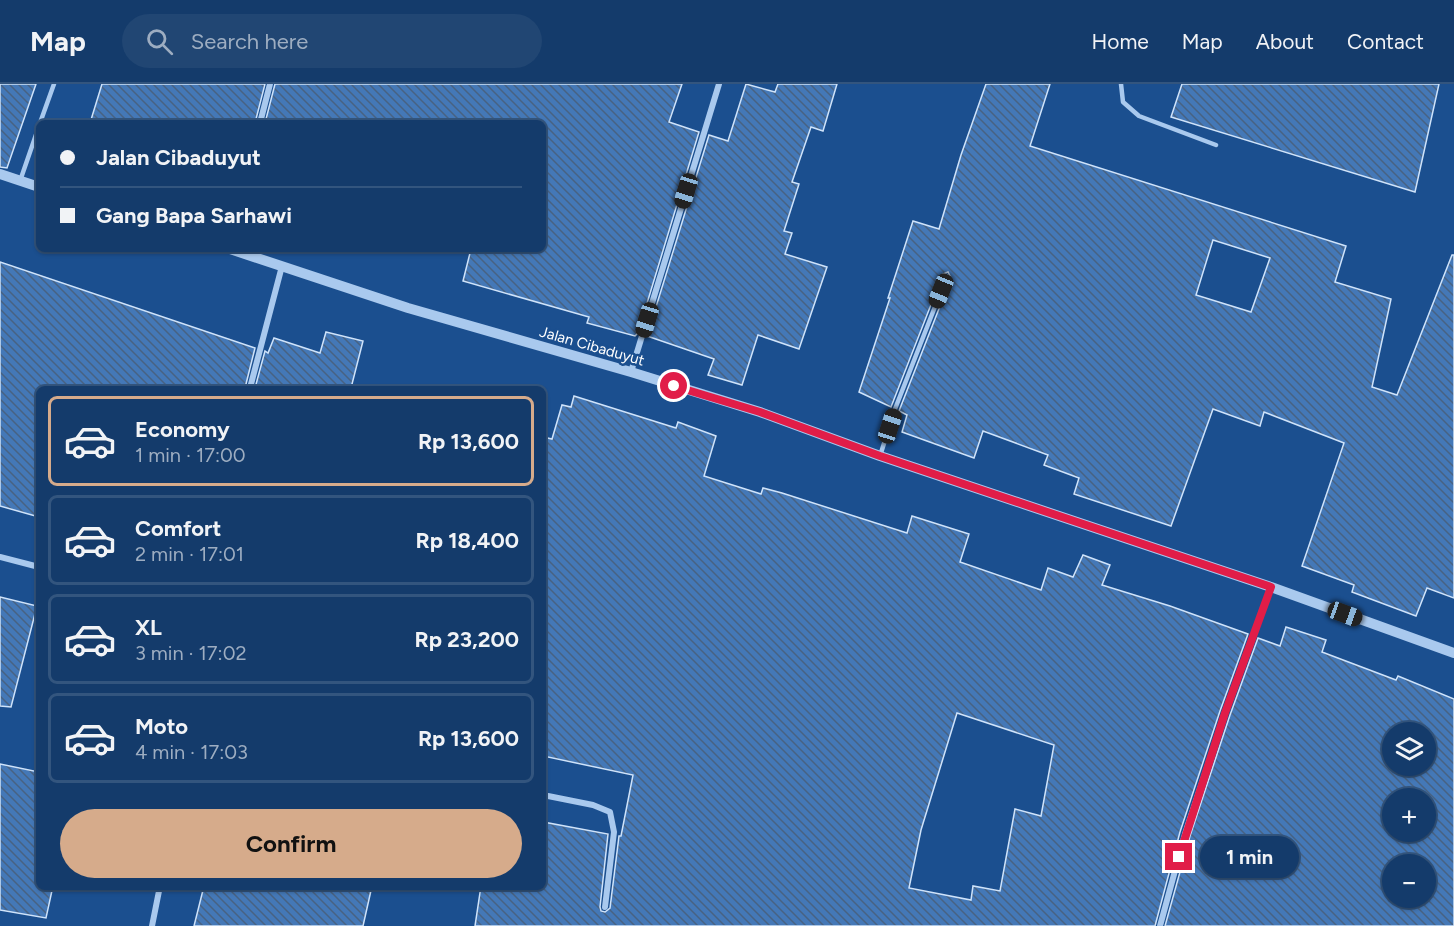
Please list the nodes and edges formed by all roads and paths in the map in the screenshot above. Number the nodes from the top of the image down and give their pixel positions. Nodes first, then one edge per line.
1 (54, 84) edge
2 (270, 84) edge
3 (719, 84) edge
4 (1121, 84) edge
5 (42, 120) edge
6 (261, 120) edge
7 (36, 136) edge
8 (1216, 145) dead end
9 (0, 174) edge
10 (20, 181) junction
11 (36, 186) edge
12 (239, 252) edge
13 (282, 266) junction
14 (947, 276) dead end
15 (631, 372) junction
16 (251, 386) edge
17 (880, 456) junction
18 (0, 557) edge
19 (36, 566) edge
20 (1271, 587) junction
21 (1454, 653) edge
22 (546, 796) edge
23 (159, 890) edge
24 (604, 907) dead end
25 (152, 926) edge
26 (1160, 926) edge

1 - 5 lane
2 - 6 street
3 - 15 street
4 - 8 lane
7 - 10 lane
9 - 10 street
10 - 11 street
12 - 13 street, Jalan Cibaduyut
13 - 15 street, Jalan Cibaduyut
13 - 16 street
14 - 17 lane
15 - 17 street, Jalan Cibaduyut
17 - 20 street, Jalan Cibaduyut
18 - 19 street
20 - 21 street, Jalan Cibaduyut
20 - 26 street
22 - 24 street
23 - 25 street

